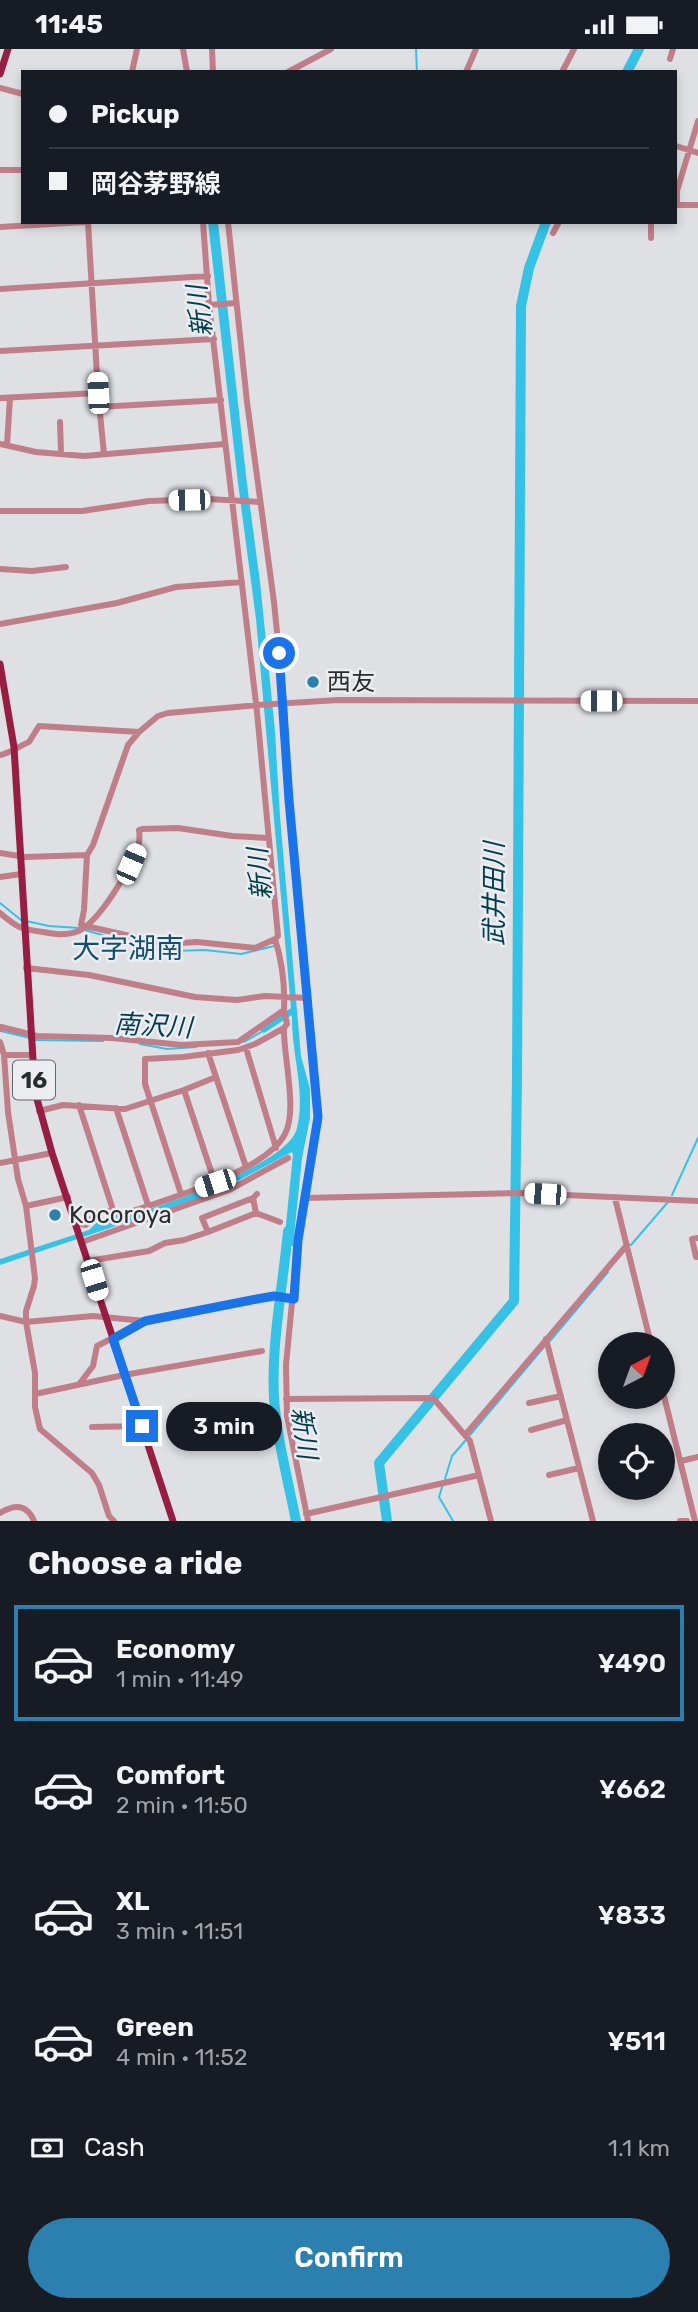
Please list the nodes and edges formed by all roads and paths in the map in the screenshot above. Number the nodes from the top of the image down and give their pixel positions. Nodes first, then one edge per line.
1 (8, 49) edge
2 (137, 49) edge
3 (183, 49) edge
4 (212, 49) edge
5 (331, 49) edge
6 (476, 49) edge
7 (564, 49) edge
8 (672, 49) edge
9 (573, 51) edge
10 (670, 59) dead end
11 (132, 70) edge
12 (187, 70) edge
13 (213, 70) edge
14 (292, 70) edge
15 (467, 70) edge
16 (563, 70) edge
17 (0, 74) edge
18 (0, 88) edge
19 (21, 93) edge
20 (698, 121) edge
21 (677, 146) edge
22 (689, 151) junction
23 (698, 153) edge
24 (0, 170) edge
25 (21, 170) edge
26 (677, 191) edge
27 (677, 205) edge
28 (698, 205) edge
29 (52, 224) edge
30 (86, 224) edge
31 (203, 224) edge
32 (228, 224) edge
33 (558, 224) edge
34 (651, 224) edge
35 (0, 227) edge
36 (553, 233) dead end
37 (650, 237) dead end
38 (208, 276) junction
39 (91, 283) junction
40 (0, 289) edge
41 (233, 303) junction
42 (211, 305) junction
43 (214, 338) junction
44 (95, 346) junction
45 (0, 351) edge
46 (98, 393) junction
47 (0, 398) edge
48 (10, 398) junction
49 (221, 400) junction
50 (99, 407) junction
51 (60, 422) dead end
52 (4, 444) edge
53 (225, 444) junction
54 (61, 453) junction
55 (103, 454) junction
56 (234, 501) junction
57 (257, 502) junction
58 (0, 511) edge
59 (66, 567) dead end
60 (0, 569) edge
61 (242, 582) junction
62 (0, 624) edge
63 (0, 664) edge
64 (698, 701) edge
65 (280, 704) junction
66 (256, 705) junction
67 (139, 731) junction
68 (14, 747) junction
69 (0, 755) edge
70 (268, 838) junction
71 (0, 853) edge
72 (87, 855) junction
73 (20, 856) junction
74 (21, 874) junction
75 (0, 877) edge
76 (0, 913) edge
77 (24, 923) junction
78 (87, 925) junction
79 (275, 939) junction
80 (26, 968) junction
81 (286, 998) junction
82 (305, 998) junction
83 (284, 1010) junction
84 (284, 1028) junction
85 (0, 1029) edge
86 (31, 1035) junction
87 (0, 1042) edge
88 (246, 1048) junction
89 (208, 1053) junction
90 (4, 1055) junction
91 (32, 1055) junction
92 (216, 1077) junction
93 (184, 1090) junction
94 (151, 1101) junction
95 (79, 1105) junction
96 (116, 1108) junction
97 (39, 1111) junction
98 (276, 1148) junction
99 (52, 1153) junction
100 (288, 1157) dead end
101 (15, 1161) junction
102 (0, 1163) edge
103 (246, 1167) junction
104 (215, 1183) junction
105 (181, 1194) junction
106 (68, 1197) junction
107 (304, 1198) junction
108 (615, 1198) junction
109 (698, 1201) edge
110 (148, 1205) junction
111 (26, 1206) junction
112 (113, 1210) junction
113 (257, 1213) junction
114 (280, 1222) dead end
115 (78, 1227) junction
116 (208, 1232) junction
117 (698, 1238) edge
118 (82, 1241) junction
119 (626, 1245) junction
120 (698, 1257) edge
121 (88, 1261) junction
122 (290, 1298) junction
123 (0, 1316) edge
124 (106, 1318) junction
125 (145, 1321) junction
126 (26, 1322) junction
127 (648, 1332) edge
128 (113, 1339) junction
129 (546, 1339) junction
130 (262, 1350) dead end
131 (124, 1375) junction
132 (78, 1385) junction
133 (35, 1394) junction
134 (561, 1396) junction
135 (286, 1399) junction
136 (529, 1403) dead end
137 (667, 1409) edge
138 (567, 1420) junction
139 (142, 1426) junction
140 (92, 1427) dead end
141 (531, 1430) dead end
142 (466, 1434) junction
143 (698, 1457) edge
144 (681, 1461) junction
145 (579, 1468) junction
146 (479, 1475) junction
147 (549, 1475) dead end
148 (0, 1513) edge
149 (307, 1517) edge
150 (34, 1521) edge
151 (114, 1521) edge
152 (173, 1521) edge
153 (491, 1521) edge
154 (593, 1521) edge
155 (680, 1521) edge
156 (687, 1521) edge
157 (695, 1521) edge

1 - 17 main road
2 - 11 street
3 - 12 street
4 - 13 street
5 - 14 street
6 - 15 street
7 - 9 street
8 - 10 street
9 - 16 street
18 - 19 street
20 - 22 street
21 - 22 street
22 - 23 street
22 - 26 street
24 - 25 street
27 - 28 street
29 - 35 street
30 - 39 street
31 - 38 street
32 - 41 street
33 - 36 street
34 - 37 street
38 - 39 street
38 - 42 street
39 - 40 street
39 - 44 street
41 - 42 street
41 - 57 street
42 - 43 street
43 - 44 street
43 - 49 street
44 - 45 street
44 - 46 street
46 - 48 street
46 - 50 street
47 - 48 street
48 - 52 street
49 - 50 street
49 - 53 street
50 - 55 street
51 - 54 street
52 - 54 street
53 - 55 street
53 - 56 street
54 - 55 street
56 - 57 street
56 - 58 street
56 - 61 street
57 - 65 street
59 - 60 street
61 - 62 street
61 - 66 street
63 - 68 main road, 16
64 - 65 street
65 - 66 street
65 - 82 street
66 - 67 street
66 - 70 street
67 - 68 street
67 - 72 street
68 - 69 street
68 - 73 main road, 16
70 - 78 street
70 - 79 street
71 - 73 street
72 - 73 street
72 - 78 street
73 - 74 main road, 16
74 - 75 street
74 - 77 main road, 16
76 - 77 street
77 - 78 street
77 - 80 main road, 16
78 - 79 street
79 - 81 street
80 - 81 street
80 - 86 main road, 16
81 - 82 street
81 - 83 street
82 - 107 street
83 - 84 street
83 - 86 street
84 - 88 street
84 - 98 street
85 - 86 street
86 - 91 main road, 16
87 - 90 street
88 - 89 street
88 - 98 street
89 - 92 street
89 - 94 street
90 - 91 street
90 - 101 street
91 - 97 main road, 16
92 - 93 street
92 - 103 street
93 - 94 street
93 - 104 street
94 - 96 street
94 - 105 street
95 - 96 street
95 - 97 street
95 - 112 street
96 - 110 street
97 - 99 main road, 16
98 - 103 street
99 - 101 street
99 - 106 main road, 16
100 - 118 street
101 - 102 street
101 - 111 street
103 - 104 street
104 - 105 street
105 - 110 street
106 - 111 street
106 - 115 main road, 16
107 - 108 street
107 - 122 street
108 - 109 street
108 - 119 street
110 - 112 street
111 - 126 street
112 - 115 street
113 - 114 street
113 - 116 street
113 - 116 street
115 - 118 main road, 16
116 - 121 street
117 - 120 street
118 - 121 main road, 16
119 - 127 street
119 - 129 street
121 - 124 main road, 16
122 - 125 street
122 - 135 street
123 - 126 street
124 - 125 street
124 - 126 street
124 - 128 main road, 16
125 - 128 street
126 - 133 street
128 - 131 main road, 16
128 - 132 street
129 - 134 street
129 - 142 street
130 - 131 street
131 - 132 street
131 - 139 main road, 16
132 - 133 street
133 - 151 street
134 - 136 street
134 - 138 street
135 - 142 street
135 - 149 street
137 - 144 street
138 - 141 street
138 - 145 street
139 - 140 street
139 - 152 main road, 16
142 - 146 street
143 - 144 street
144 - 157 street
145 - 147 street
145 - 154 street
146 - 149 street
146 - 153 street
148 - 150 street
155 - 156 street

